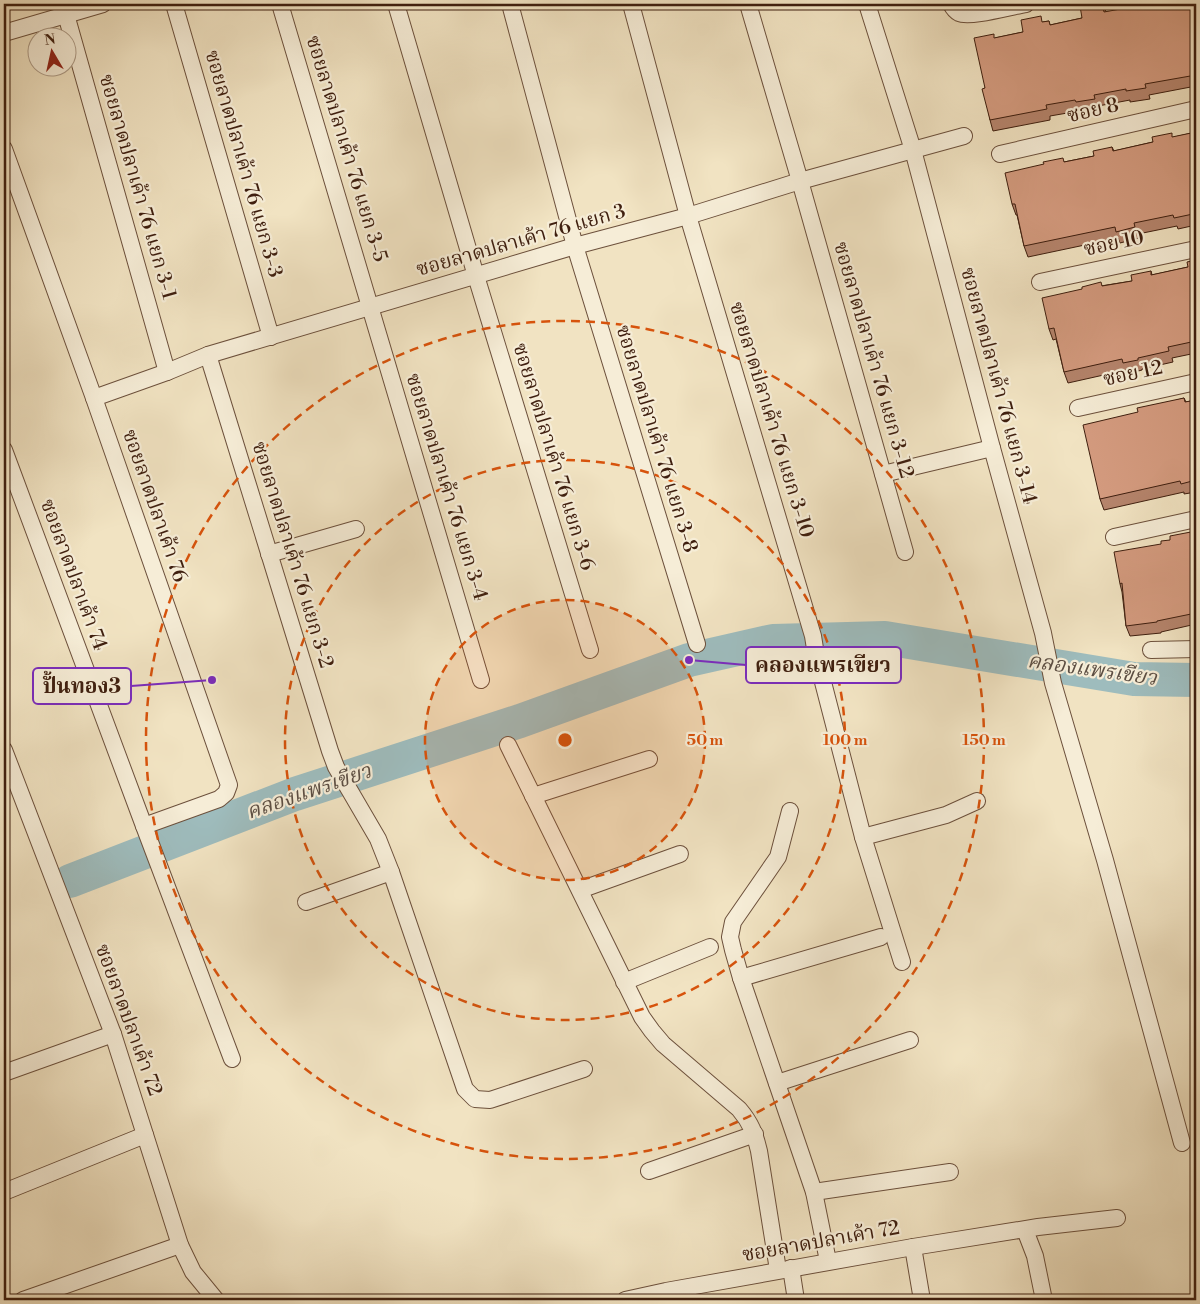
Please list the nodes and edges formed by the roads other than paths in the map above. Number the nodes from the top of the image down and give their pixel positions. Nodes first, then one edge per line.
1 (103, 4) edge
2 (174, 4) edge
3 (280, 4) edge
4 (396, 4) edge
5 (510, 4) edge
6 (631, 4) edge
7 (748, 4) edge
8 (867, 4) edge
9 (951, 4) edge
10 (1026, 4) edge
11 (64, 9) edge
12 (4, 33) edge
13 (1196, 109) edge
14 (964, 136) dead end
15 (4, 149) edge
16 (913, 150) junction
17 (1000, 154) dead end
18 (800, 181) junction
19 (688, 216) junction
20 (575, 246) junction
21 (1196, 249) edge
22 (476, 276) junction
23 (1040, 282) dead end
24 (370, 306) junction
25 (271, 337) junction
26 (208, 355) junction
27 (167, 372) junction
28 (1196, 382) edge
29 (94, 398) junction
30 (1078, 408) dead end
31 (992, 448) junction
32 (4, 450) edge
33 (883, 474) junction
34 (1196, 520) edge
35 (356, 530) dead end
36 (1114, 538) dead end
37 (905, 552) dead end
38 (269, 554) junction
39 (697, 644) dead end
40 (1196, 649) edge
41 (590, 650) dead end
42 (1151, 650) dead end
43 (481, 680) dead end
44 (508, 745) dead end
45 (4, 750) edge
46 (649, 759) dead end
47 (533, 796) junction
48 (977, 801) dead end
49 (790, 811) dead end
50 (144, 826) junction
51 (863, 837) junction
52 (680, 854) dead end
53 (391, 872) junction
54 (580, 890) junction
55 (306, 902) dead end
56 (881, 937) dead end
57 (710, 947) dead end
58 (902, 962) dead end
59 (741, 978) junction
60 (624, 982) junction
61 (113, 1034) junction
62 (910, 1040) dead end
63 (232, 1058) dead end
64 (584, 1069) dead end
65 (4, 1073) edge
66 (777, 1083) junction
67 (755, 1134) junction
68 (145, 1135) junction
69 (1182, 1143) dead end
70 (650, 1171) dead end
71 (950, 1172) dead end
72 (4, 1192) edge
73 (814, 1192) junction
74 (1117, 1218) dead end
75 (1025, 1230) junction
76 (180, 1245) junction
77 (914, 1246) junction
78 (828, 1261) junction
79 (785, 1270) junction
80 (666, 1296) edge
81 (23, 1300) edge
82 (216, 1300) edge
83 (625, 1300) edge
84 (796, 1300) edge
85 (922, 1300) edge
86 (1044, 1300) edge

1 - 11 street
2 - 25 street, ซอยลาดปลาเค้า 76 แยก 3-3
3 - 24 street, ซอยลาดปลาเค้า 76 แยก 3-5
4 - 22 street, ซอยลาดปลาเค้า 76 แยก 3-6
5 - 20 street, ซอยลาดปลาเค้า 76 แยก 3-8
6 - 19 street, ซอยลาดปลาเค้า 76 แยก 3-10
7 - 18 street, ซอยลาดปลาเค้า 76 แยก 3-12
8 - 16 street, ซอยลาดปลาเค้า 76 แยก 3-14
9 - 10 street
11 - 12 street
11 - 27 street, ซอยลาดปลาเค้า 76 แยก 3-1
13 - 17 street, ซอย 8
14 - 16 street, ซอยลาดปลาเค้า 76 แยก 3
15 - 29 street, ซอยลาดปลาเค้า 76
16 - 18 street, ซอยลาดปลาเค้า 76 แยก 3
16 - 31 street, ซอยลาดปลาเค้า 76 แยก 3-14
18 - 19 street, ซอยลาดปลาเค้า 76 แยก 3
18 - 33 street, ซอยลาดปลาเค้า 76 แยก 3-12
19 - 20 street, ซอยลาดปลาเค้า 76 แยก 3
19 - 51 street, ซอยลาดปลาเค้า 76 แยก 3-10
20 - 22 street, ซอยลาดปลาเค้า 76 แยก 3
20 - 39 street, ซอยลาดปลาเค้า 76 แยก 3-8
21 - 23 street, ซอย 10
22 - 24 street, ซอยลาดปลาเค้า 76 แยก 3
22 - 41 street, ซอยลาดปลาเค้า 76 แยก 3-6
24 - 25 street, ซอยลาดปลาเค้า 76 แยก 3
24 - 43 street, ซอยลาดปลาเค้า 76 แยก 3-4
25 - 26 street, ซอยลาดปลาเค้า 76 แยก 3
26 - 27 street, ซอยลาดปลาเค้า 76 แยก 3
26 - 38 street, ซอยลาดปลาเค้า 76 แยก 3-2
27 - 29 street, ซอยลาดปลาเค้า 76 แยก 3
28 - 30 street, ซอย 12
29 - 50 street, ซอยลาดปลาเค้า 76
31 - 33 street
31 - 69 street, ซอยลาดปลาเค้า 76 แยก 3-14
32 - 50 street, ซอยลาดปลาเค้า 74
33 - 37 street, ซอยลาดปลาเค้า 76 แยก 3-12
34 - 36 street
35 - 38 street
38 - 53 street, ซอยลาดปลาเค้า 76 แยก 3-2
40 - 42 street
44 - 47 street
45 - 61 street, ซอยลาดปลาเค้า 72
46 - 47 street
47 - 54 street
48 - 51 street
49 - 59 street
50 - 63 street, ซอยลาดปลาเค้า 74
51 - 58 street, ซอยลาดปลาเค้า 76 แยก 3-10
52 - 54 street
53 - 55 street
53 - 64 street, ซอยลาดปลาเค้า 76 แยก 3-2
54 - 60 street
56 - 59 street
57 - 60 street
59 - 66 street
60 - 67 street
61 - 65 street
61 - 68 street, ซอยลาดปลาเค้า 72
62 - 66 street
66 - 73 street
67 - 70 street
67 - 79 street
68 - 72 street
68 - 76 street, ซอยลาดปลาเค้า 72
71 - 73 street
73 - 78 street
74 - 75 street, ซอยลาดปลาเค้า 72
75 - 77 street, ซอยลาดปลาเค้า 72
75 - 86 street
76 - 81 street
76 - 82 street, ซอยลาดปลาเค้า 72
77 - 78 street, ซอยลาดปลาเค้า 72
77 - 85 street
78 - 79 street, ซอยลาดปลาเค้า 72
79 - 80 street, ซอยลาดปลาเค้า 72
79 - 84 street
80 - 83 street, ซอยลาดปลาเค้า 72

